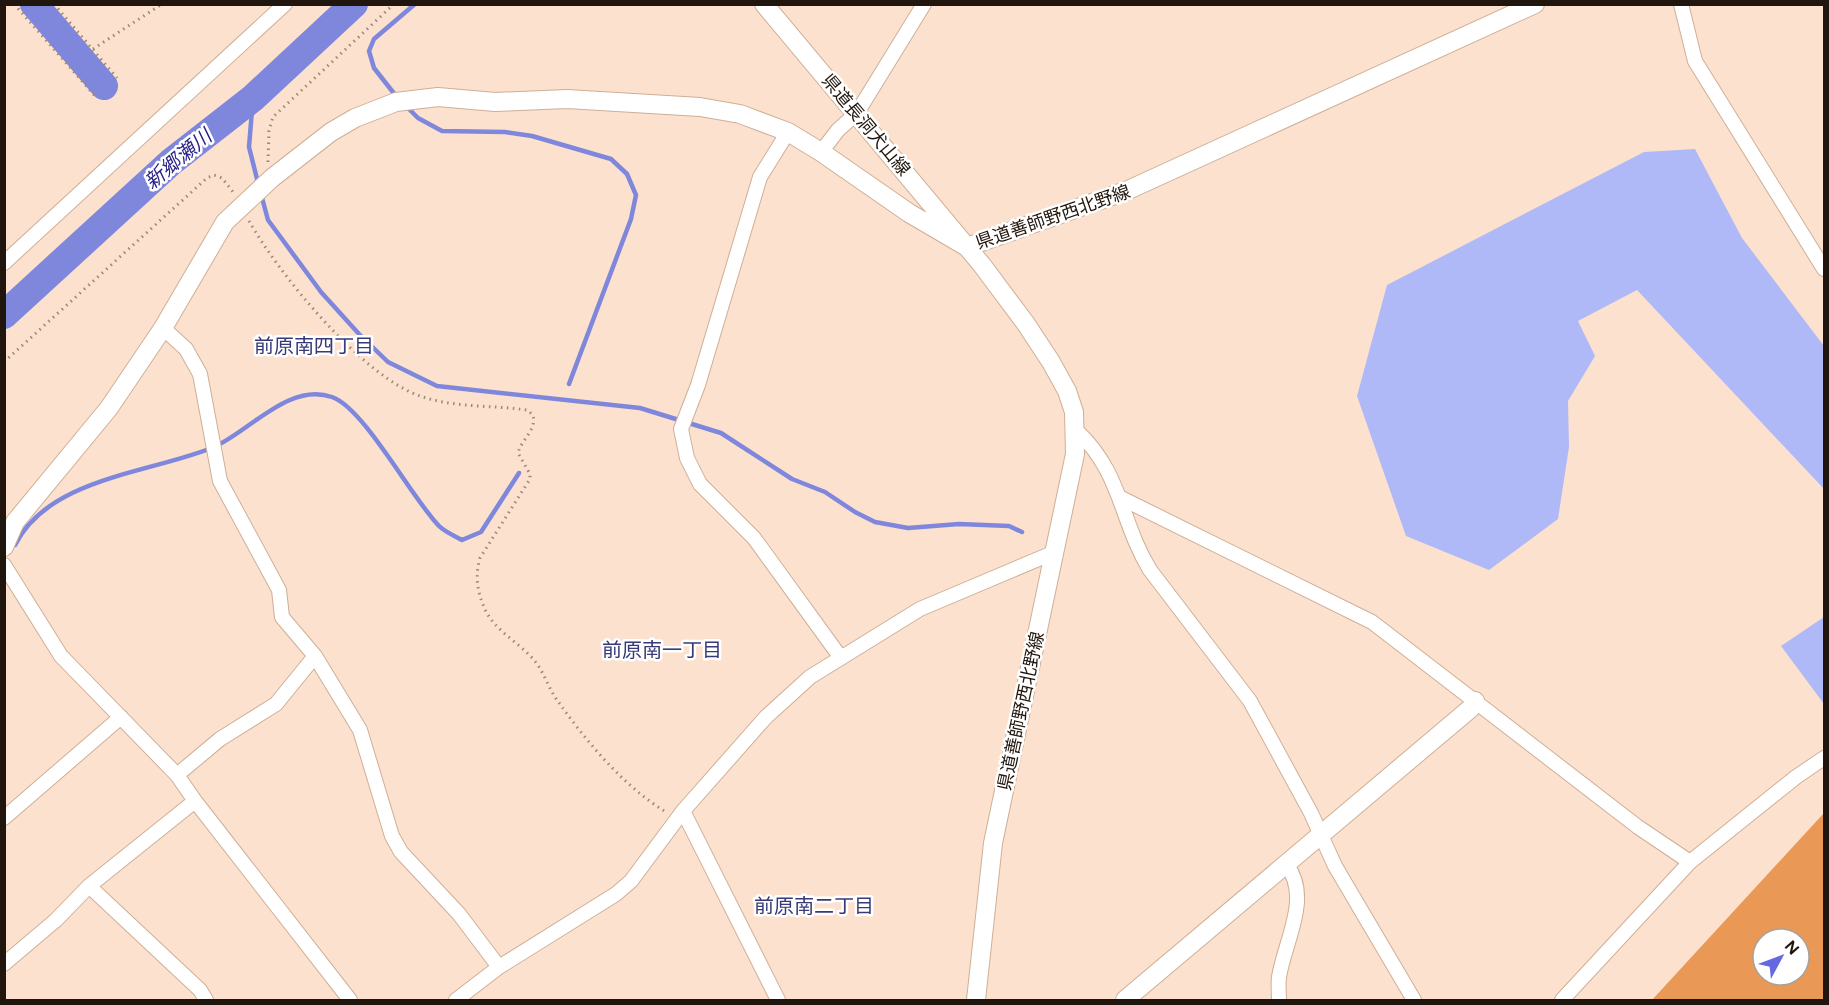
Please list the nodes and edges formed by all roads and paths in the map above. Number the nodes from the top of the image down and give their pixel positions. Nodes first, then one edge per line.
1 (14, 4) edge
2 (54, 4) edge
3 (162, 4) edge
4 (285, 4) edge
5 (394, 4) edge
6 (764, 4) edge
7 (924, 4) edge
8 (1535, 4) edge
9 (1681, 4) edge
10 (92, 49) junction
11 (117, 78) dead end
12 (96, 98) dead end
13 (858, 113) junction
14 (788, 132) junction
15 (821, 152) junction
16 (269, 181) junction
17 (243, 204) junction
18 (967, 247) junction
19 (4, 263) edge
20 (1824, 268) edge
21 (163, 328) junction
22 (4, 362) edge
23 (1077, 431) junction
24 (1120, 498) junction
25 (4, 547) edge
26 (1055, 548) junction
27 (4, 565) edge
28 (315, 656) junction
29 (841, 658) junction
30 (1475, 701) junction
31 (121, 717) junction
32 (1824, 758) edge
33 (177, 775) junction
34 (195, 801) junction
35 (681, 815) junction
36 (4, 818) edge
37 (1321, 833) junction
38 (1690, 862) junction
39 (1286, 864) junction
40 (89, 886) junction
41 (4, 964) edge
42 (499, 967) junction
43 (1568, 998) edge
44 (206, 1000) edge
45 (350, 1000) edge
46 (456, 1000) edge
47 (778, 1000) edge
48 (976, 1000) edge
49 (1125, 1000) edge
50 (1279, 1000) edge
51 (1414, 1000) edge

1 - 12 path
2 - 10 path
3 - 10 path
4 - 19 street
5 - 16 path
6 - 13 main road, 県道長洞犬山線
7 - 13 street
8 - 18 main road, 県道善師野西北野線
9 - 20 street
10 - 11 path
13 - 15 street
13 - 18 main road, 県道長洞犬山線
14 - 15 main road
14 - 16 main road
14 - 29 street
15 - 18 main road
16 - 17 main road
17 - 21 main road
17 - 22 path
17 - 35 path
18 - 23 main road, 県道善師野西北野線
21 - 25 main road
21 - 28 street
23 - 24 street
23 - 26 main road, 県道善師野西北野線
24 - 30 street
24 - 37 street
26 - 29 street
26 - 48 main road, 県道善師野西北野線
27 - 31 street
28 - 33 street
28 - 42 street
29 - 35 street
30 - 37 main road
30 - 38 street
31 - 33 street
31 - 36 street
32 - 38 street
33 - 34 street
34 - 40 street
34 - 45 street
35 - 42 street
35 - 47 street
37 - 39 main road
37 - 51 street
38 - 43 street
39 - 49 main road
39 - 50 street
40 - 41 street
40 - 44 street
42 - 46 street

